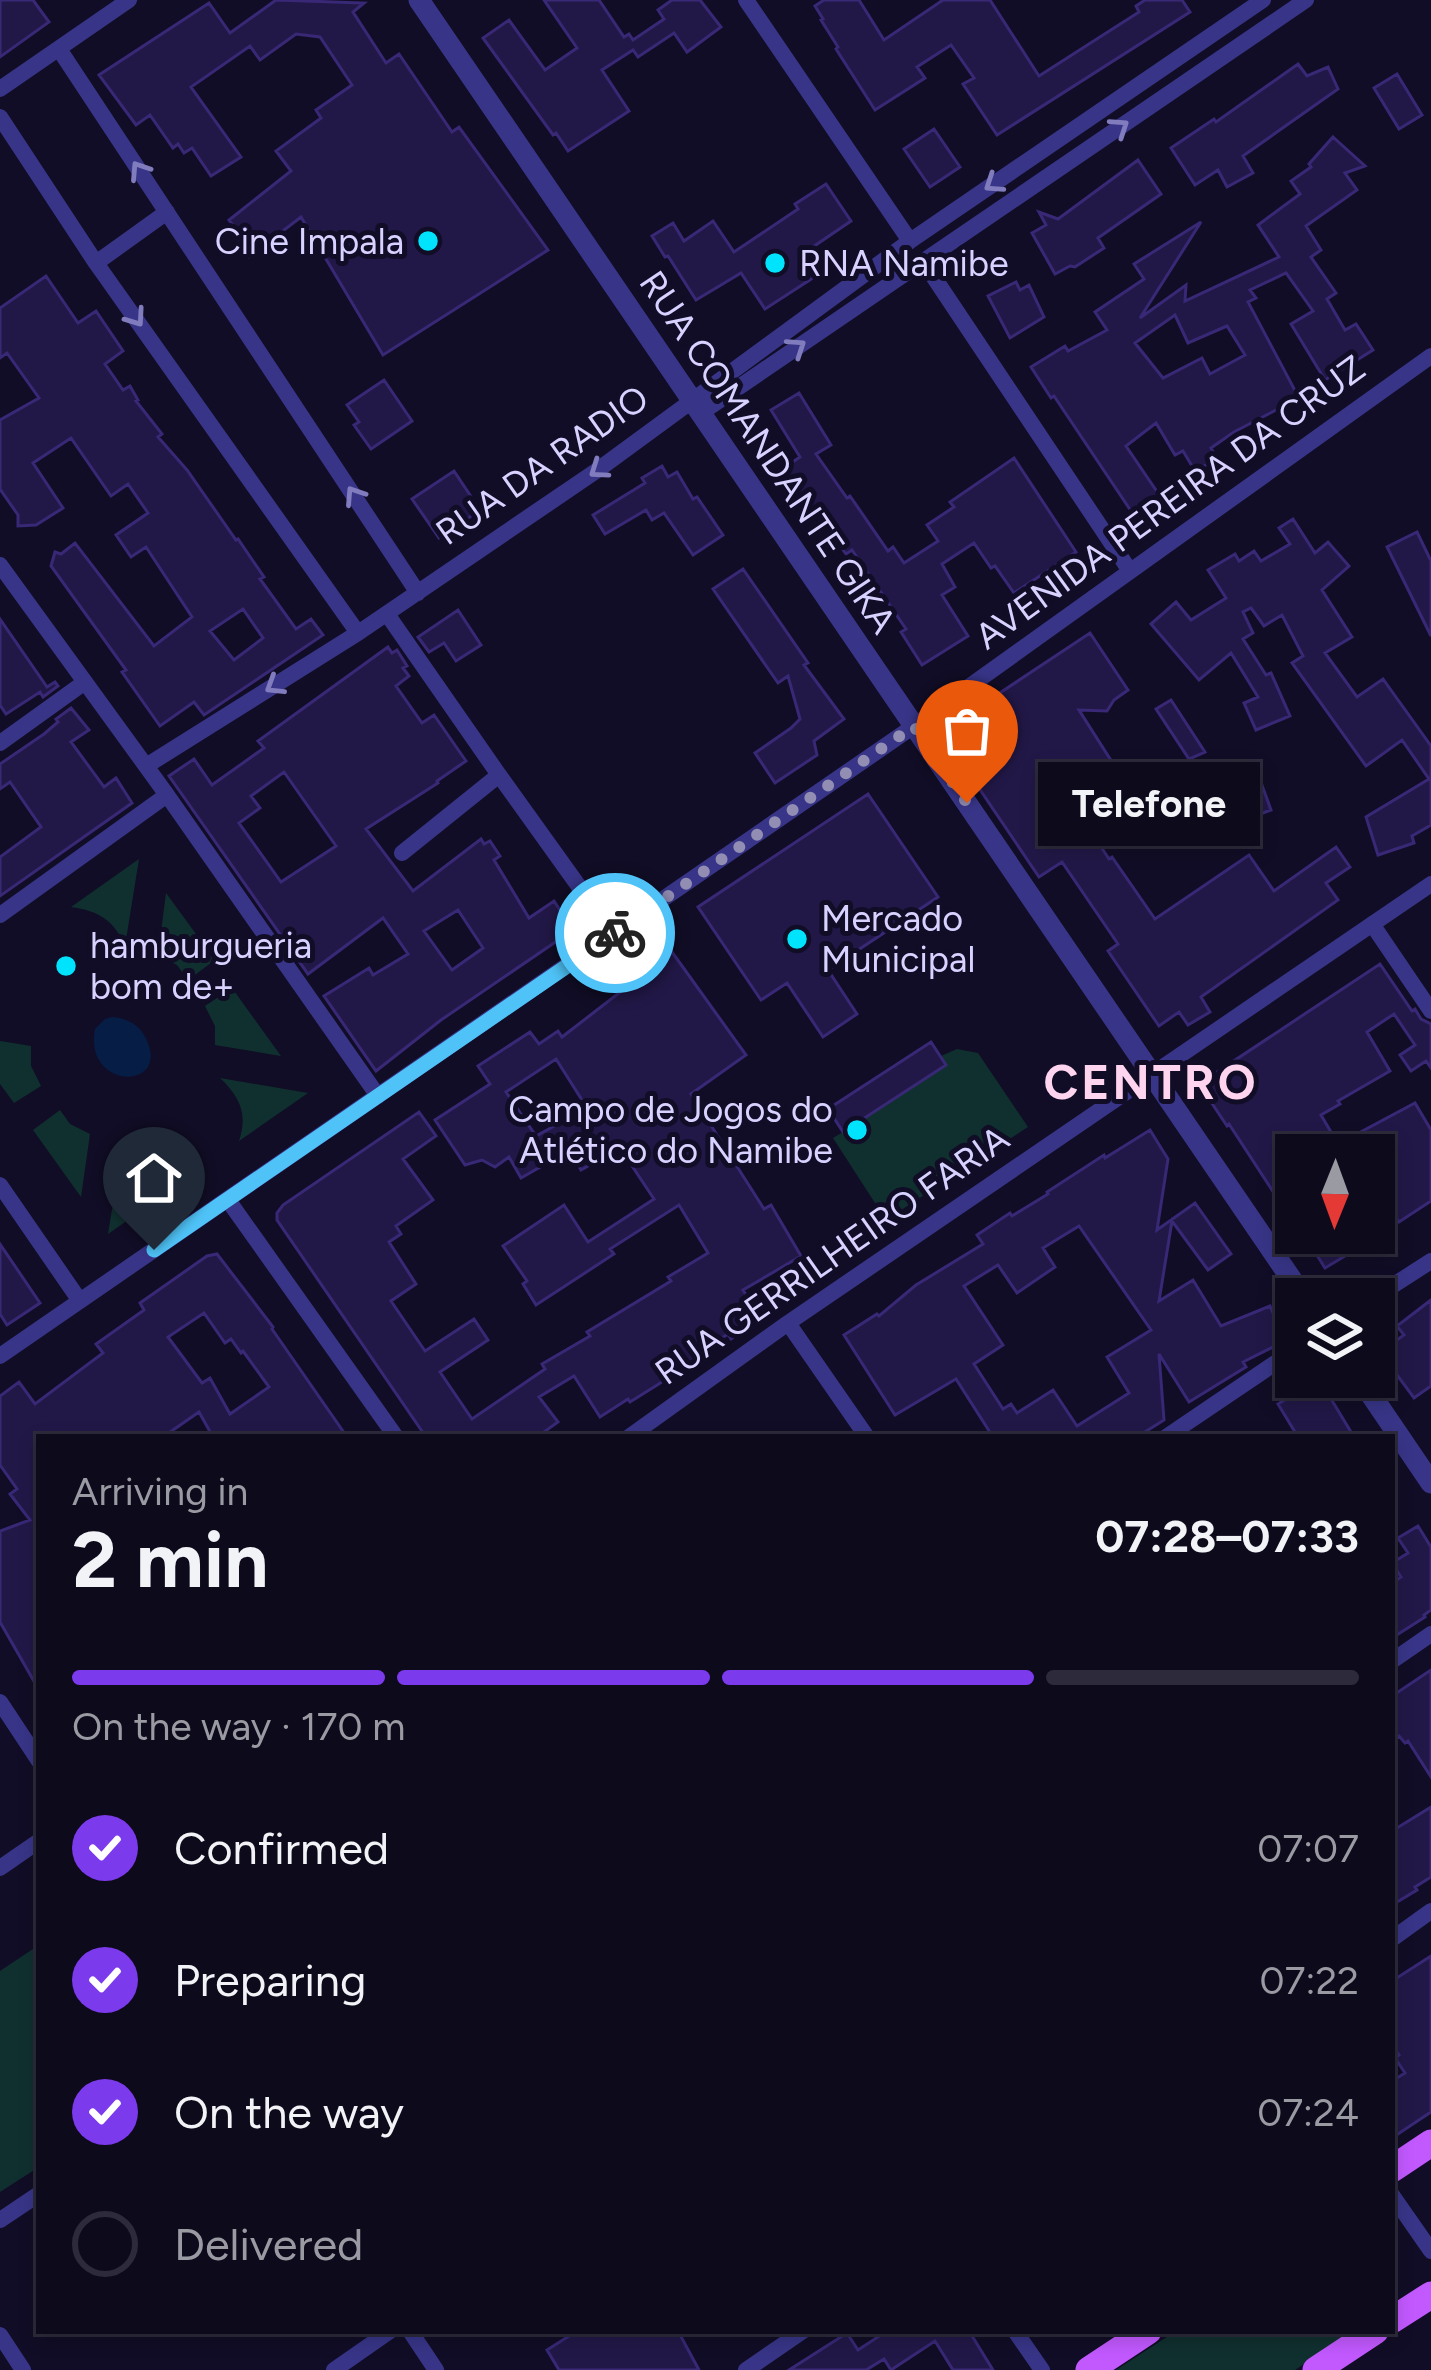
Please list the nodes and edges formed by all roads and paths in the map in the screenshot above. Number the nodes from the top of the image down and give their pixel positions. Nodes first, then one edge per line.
1 (129, 0) edge
2 (419, 0) edge
3 (746, 0) edge
4 (1263, 0) edge
5 (1306, 0) edge
6 (58, 49) junction
7 (0, 89) edge
8 (0, 117) edge
9 (167, 212) junction
10 (910, 241) junction
11 (923, 261) junction
12 (96, 263) junction
13 (1431, 356) edge
14 (696, 406) junction
15 (0, 565) edge
16 (1130, 572) junction
17 (418, 593) junction
18 (387, 614) junction
19 (358, 634) junction
20 (85, 682) junction
21 (914, 726) junction
22 (0, 743) edge
23 (146, 766) junction
24 (500, 775) junction
25 (167, 795) junction
26 (402, 854) dead end
27 (1431, 884) edge
28 (0, 915) edge
29 (1372, 924) junction
30 (613, 934) junction
31 (1431, 1011) edge
32 (1152, 1074) junction
33 (378, 1096) junction
34 (0, 1185) edge
35 (228, 1200) junction
36 (1431, 1261) edge
37 (1291, 1278) edge
38 (1395, 1284) edge
39 (80, 1301) junction
40 (788, 1323) junction
41 (0, 1356) edge
42 (1275, 1363) edge
43 (1373, 1398) edge
44 (394, 1434) edge
45 (633, 1434) edge
46 (865, 1434) edge
47 (1170, 1434) edge
48 (1431, 1483) edge
49 (1431, 1634) edge
50 (1395, 1659) edge
51 (0, 1702) edge
52 (36, 1756) edge
53 (36, 1843) edge
54 (0, 1868) edge
55 (1431, 1911) edge
56 (1395, 1937) edge
57 (1431, 2143) edge
58 (1395, 2167) edge
59 (36, 2196) edge
60 (1395, 2198) edge
61 (0, 2219) edge
62 (1431, 2251) edge
63 (1431, 2295) edge
64 (1395, 2318) edge
65 (386, 2334) edge
66 (412, 2334) edge
67 (799, 2334) edge
68 (1017, 2334) edge
69 (1143, 2334) edge
70 (1371, 2334) edge
71 (0, 2336) edge
72 (23, 2370) edge
73 (334, 2370) edge
74 (436, 2370) edge
75 (746, 2370) edge
76 (1042, 2370) edge
77 (1089, 2370) edge
78 (1316, 2370) edge

1 - 6 street
2 - 14 street, RUA COMANDANTE GIKA
3 - 10 street
4 -> 10 street, RUA DA RADIO
11 -> 5 street, RUA DA RADIO
6 - 7 street
9 -> 6 street
8 - 12 street
9 - 12 street
17 -> 9 street
10 - 14 street, RUA DA RADIO
14 -> 11 street, RUA DA RADIO
11 - 16 street
12 -> 19 street
13 - 16 street, AVENIDA PEREIRA DA CRUZ
14 -> 17 street, RUA DA RADIO
14 - 21 street, RUA COMANDANTE GIKA
15 - 20 street
16 - 21 street, AVENIDA PEREIRA DA CRUZ
17 - 18 street, RUA DA RADIO
18 - 19 street, RUA DA RADIO
18 - 24 street
19 -> 23 street, RUA DA RADIO
20 - 22 street
20 - 23 street
21 - 30 street, AVENIDA PEREIRA DA CRUZ
21 - 32 street, RUA COMANDANTE GIKA
23 - 25 street
24 - 26 street
24 - 30 street
25 - 28 street
25 - 33 street
27 - 29 street, RUA GERRILHEIRO FARIA
29 - 31 street
29 - 32 street, RUA GERRILHEIRO FARIA
30 - 33 street, AVENIDA PEREIRA DA CRUZ
32 - 37 street, RUA COMANDANTE GIKA
32 - 40 street, RUA GERRILHEIRO FARIA
33 - 35 street, AVENIDA PEREIRA DA CRUZ
34 - 39 street
35 - 39 street, AVENIDA PEREIRA DA CRUZ
35 - 44 street
36 - 38 street
39 - 41 street, AVENIDA PEREIRA DA CRUZ
40 - 45 street, RUA GERRILHEIRO FARIA
40 - 46 street
42 - 47 street
43 - 48 street
49 - 50 street
51 - 52 street
53 - 54 street
55 - 56 street
57 - 58 main road
59 - 61 street
60 - 62 street
63 - 64 main road
65 - 73 street
66 - 74 street
67 - 75 street
68 - 76 street
69 - 77 main road
70 - 78 main road
71 - 72 street

